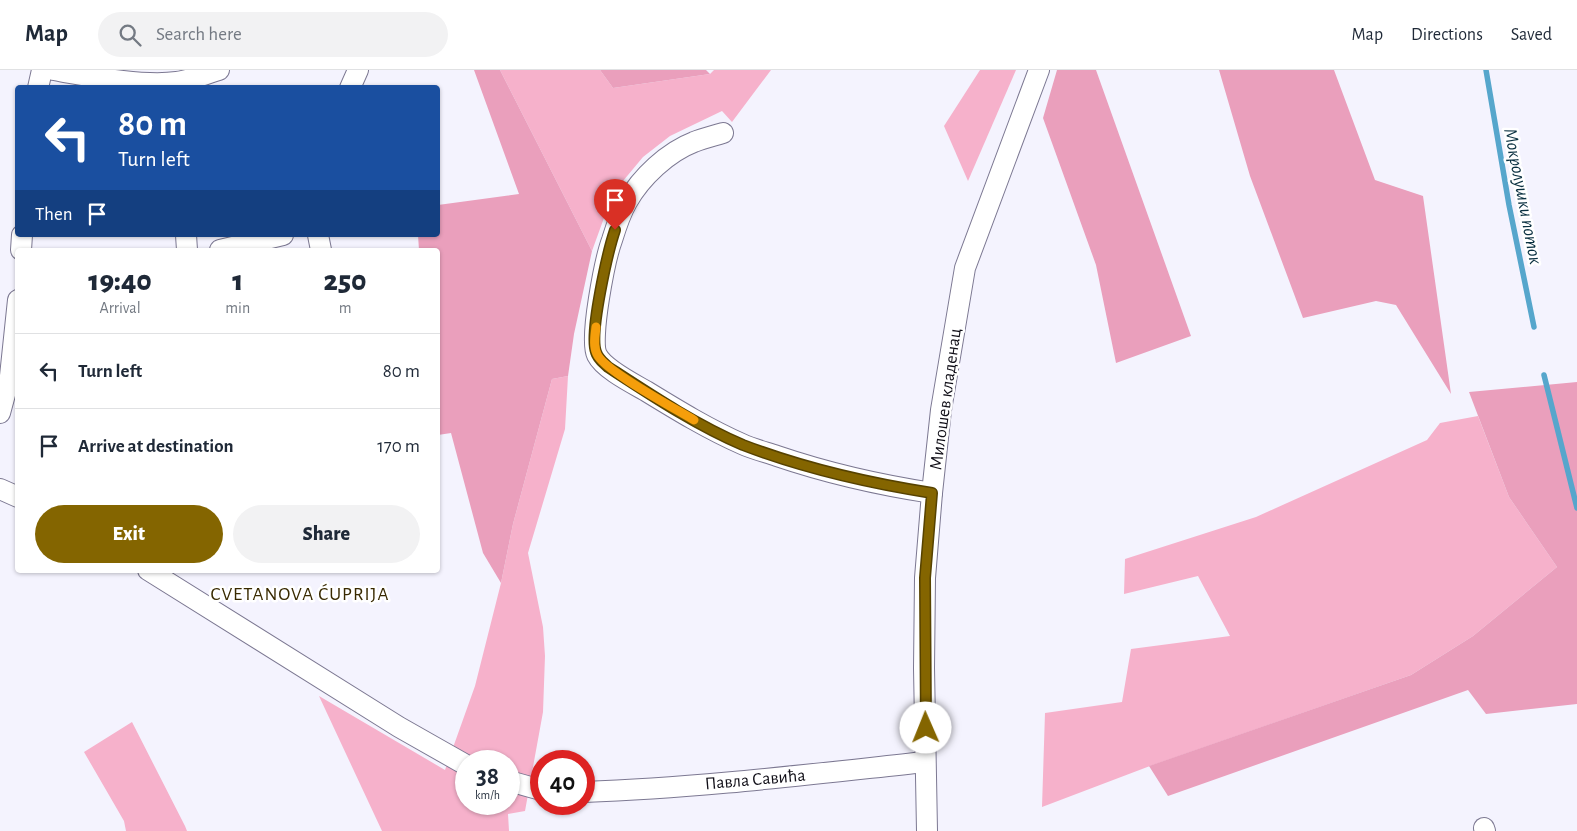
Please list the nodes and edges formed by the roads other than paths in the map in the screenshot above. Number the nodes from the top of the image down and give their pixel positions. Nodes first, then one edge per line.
1 (42, 70) edge
2 (53, 70) edge
3 (219, 70) edge
4 (358, 70) edge
5 (1040, 70) edge
6 (39, 85) edge
7 (177, 85) edge
8 (351, 85) edge
9 (723, 133) dead end
10 (275, 237) edge
11 (228, 248) edge
12 (15, 328) edge
13 (0, 413) edge
14 (0, 489) edge
15 (932, 493) junction
16 (15, 496) edge
17 (153, 573) edge
18 (455, 759) edge
19 (925, 762) junction
20 (595, 791) edge
21 (927, 831) edge

1 - 6 street
2 - 7 street
3 - 7 street
4 - 8 street
5 - 15 street, Милошев кладенац
9 - 15 street
10 - 11 street
12 - 13 street
14 - 16 street
15 - 19 street, Милошев кладенац
17 - 18 street
19 - 20 street, Павла Савића
19 - 21 street, Милошев кладенац

